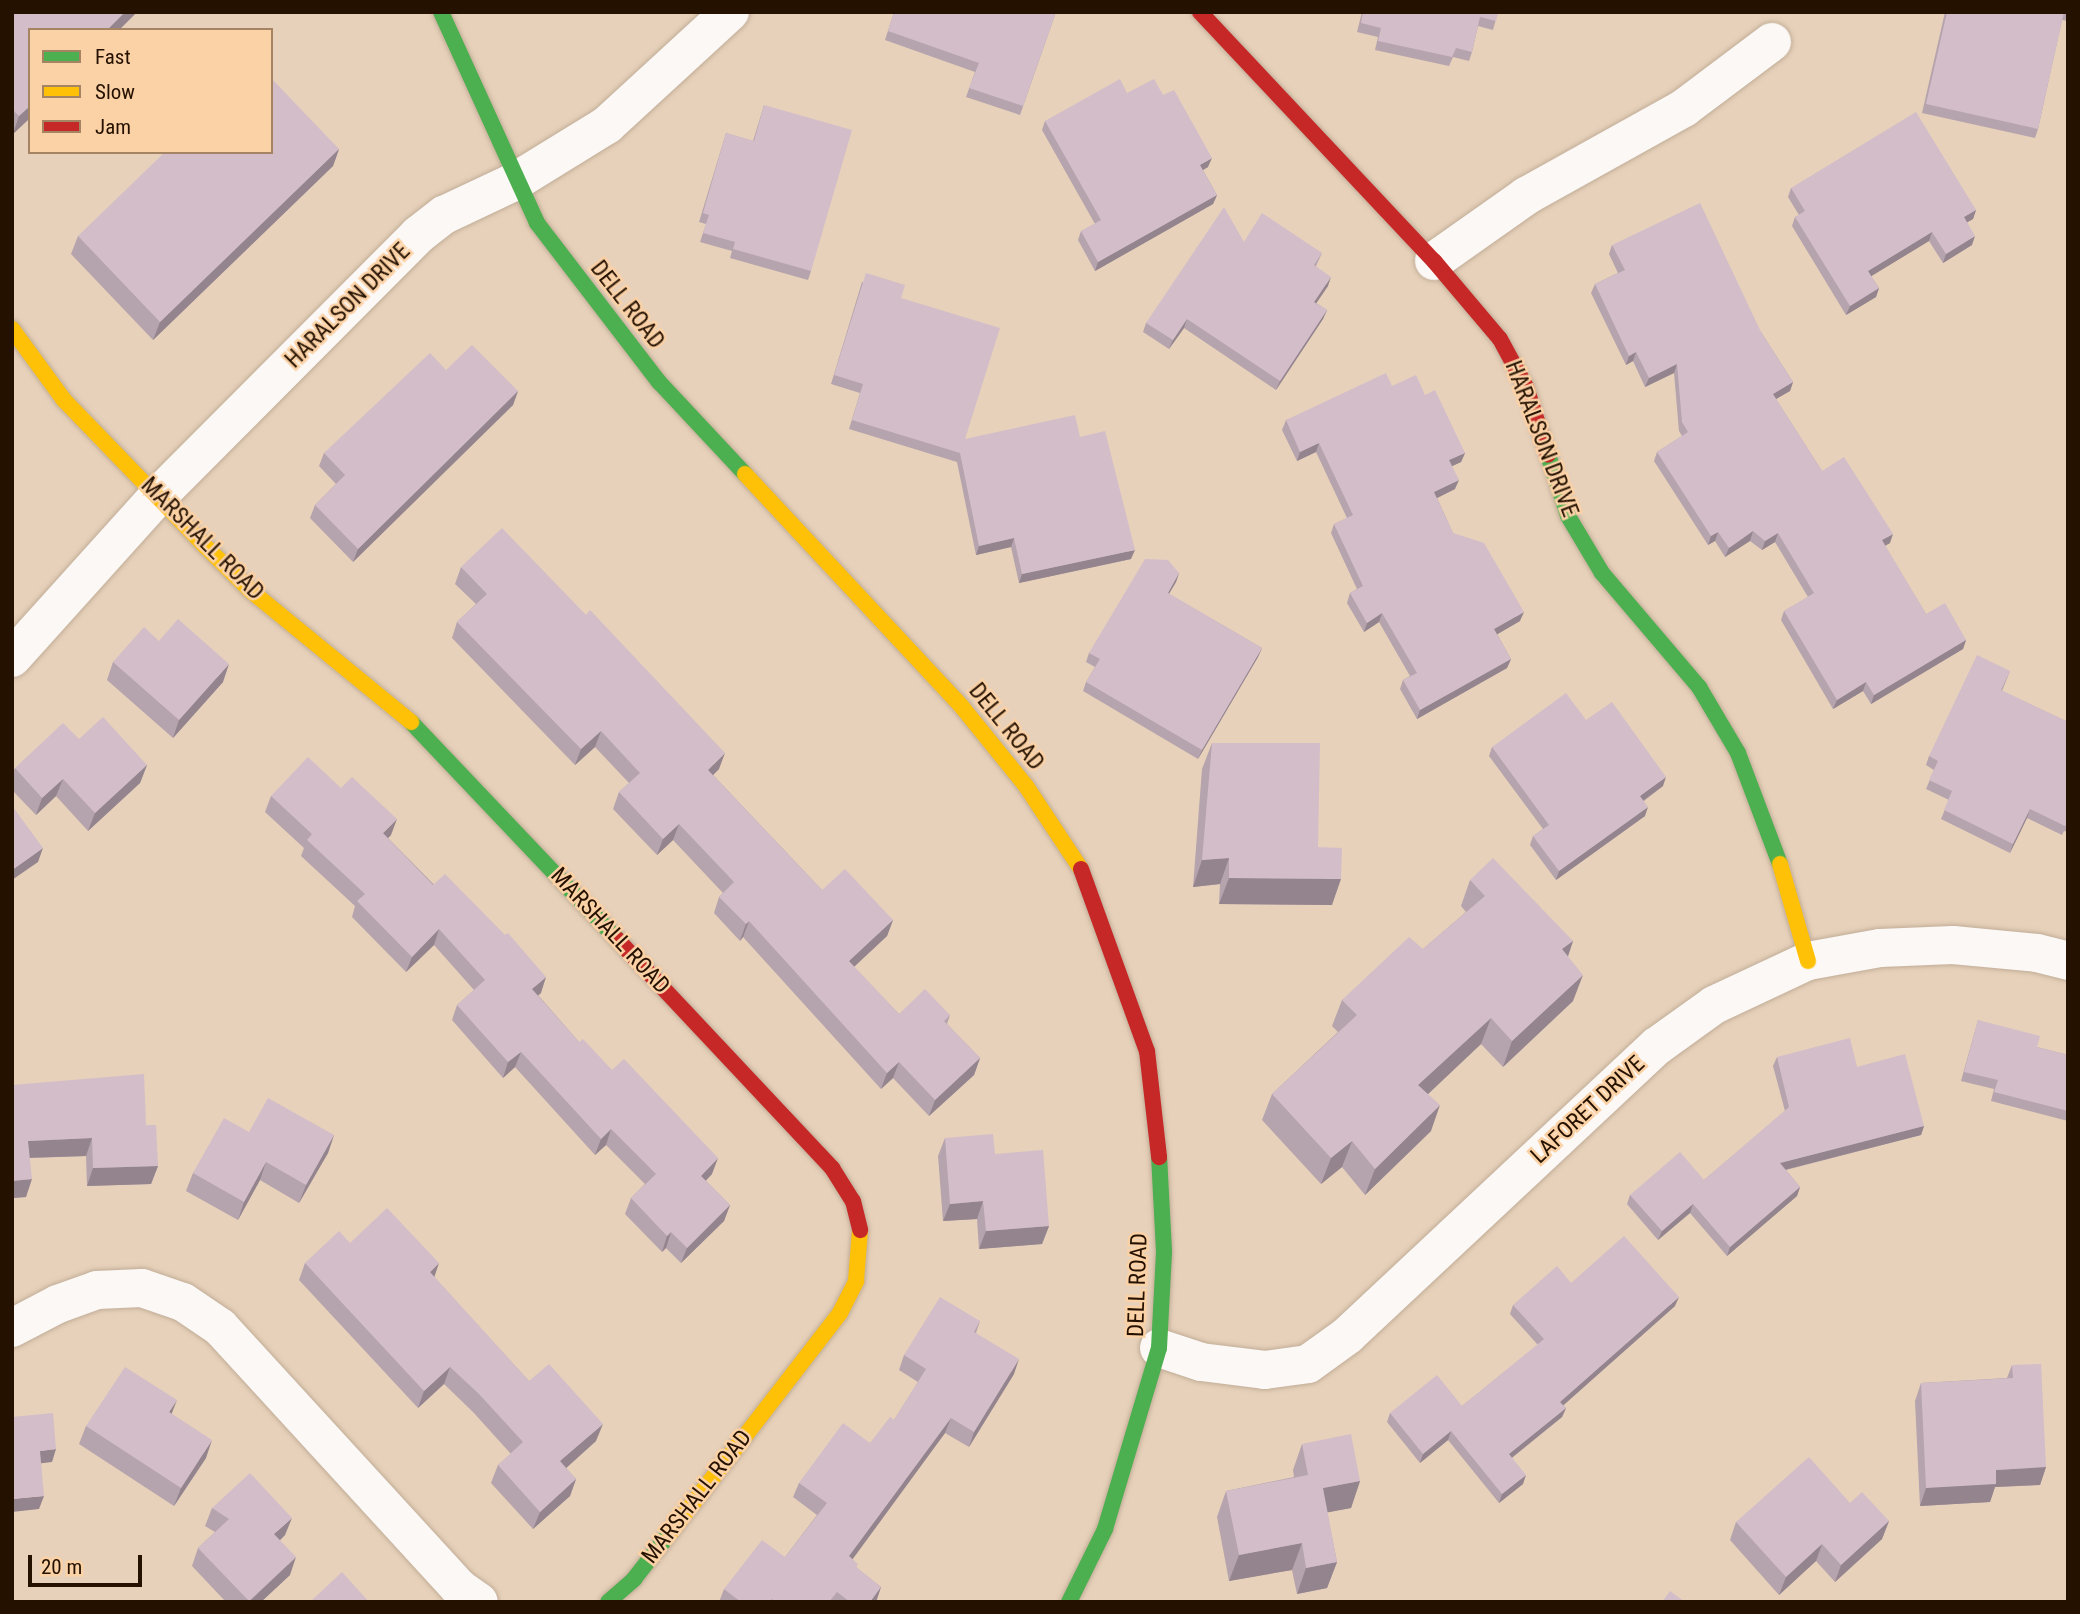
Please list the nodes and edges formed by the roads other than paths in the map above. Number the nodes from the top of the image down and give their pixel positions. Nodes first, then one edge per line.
1 (440, 12) edge
2 (730, 12) edge
3 (1200, 12) edge
4 (1772, 42) dead end
5 (516, 181) junction
6 (1434, 261) junction
7 (12, 329) edge
8 (158, 496) junction
9 (12, 658) edge
10 (1808, 961) junction
11 (2068, 961) edge
12 (12, 1328) edge
13 (1158, 1348) junction
14 (479, 1602) edge
15 (608, 1602) edge
16 (1069, 1602) edge

1 - 5 street, DELL ROAD
2 - 5 street, HARALSON DRIVE
3 - 6 street, HARALSON DRIVE
4 - 6 street
5 - 8 street, HARALSON DRIVE
5 - 13 street, DELL ROAD
6 - 10 street, HARALSON DRIVE
7 - 8 street, MARSHALL ROAD
8 - 9 street, HARALSON DRIVE
8 - 15 street, MARSHALL ROAD
10 - 11 street, LAFORET DRIVE
10 - 13 street, LAFORET DRIVE
12 - 14 street
13 - 16 street, DELL ROAD

